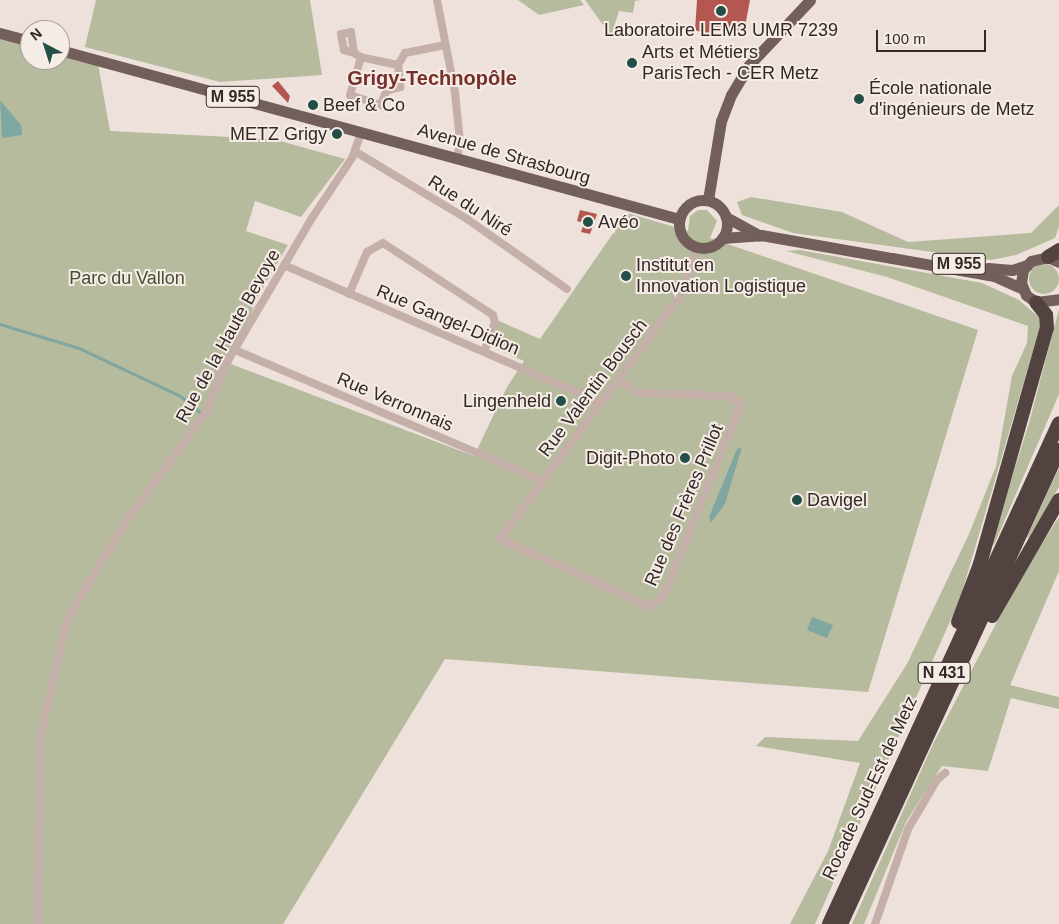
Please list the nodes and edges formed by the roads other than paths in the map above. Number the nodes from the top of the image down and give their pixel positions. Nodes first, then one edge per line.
1 (437, 0) edge
2 (810, 0) edge
3 (0, 33) edge
4 (20, 38) edge
5 (446, 45) junction
6 (70, 53) edge
7 (398, 65) junction
8 (361, 133) junction
9 (356, 152) junction
10 (457, 160) junction
11 (708, 200) junction
12 (726, 217) junction
13 (679, 219) junction
14 (761, 235) junction
15 (722, 238) junction
16 (697, 247) junction
17 (1055, 256) edge
18 (892, 258) junction
19 (284, 265) junction
20 (1026, 265) junction
21 (566, 289) dead end
22 (1023, 289) junction
23 (349, 294) junction
24 (1059, 298) edge
25 (1036, 302) junction
26 (235, 350) junction
27 (484, 351) junction
28 (618, 380) junction
29 (601, 403) junction
30 (1059, 423) edge
31 (1059, 450) edge
32 (543, 481) junction
33 (1059, 500) edge
34 (500, 539) joint
35 (929, 718) junction
36 (945, 773) dead end
37 (38, 924) edge
38 (829, 924) edge
39 (841, 924) edge
40 (875, 924) edge

1 - 5 street
2 - 11 main road
3 - 4 main road
5 - 7 street
5 - 10 street
6 - 8 main road, Avenue de Strasbourg / M 955
7 - 7 street
8 - 9 street, Rue de la Haute Bevoye
8 - 10 main road, Avenue de Strasbourg / M 955
9 - 19 street, Rue de la Haute Bevoye
9 - 21 street, Rue du Niré
10 - 13 main road, Avenue de Strasbourg / M 955
11 - 12 main road
11 - 13 main road
12 - 14 main road, M 955
12 - 15 main road
13 - 16 main road
14 - 15 main road, M 955
14 - 18 main road, M 955
15 - 16 main road
16 - 28 street, Rue Valentin Bousch
17 - 20 main road
18 - 20 main road, M 955
18 - 22 main road, M 955
19 - 23 street, Rue Gangel-Didion
19 - 26 street, Rue de la Haute Bevoye
20 - 22 main road
22 - 25 main road
23 - 27 street, Rue Gangel-Didion
23 - 27 street
24 - 25 main road
25 - 35 highway
26 - 32 street, Rue Verronnais
26 - 37 street, Rue de la Haute Bevoye
27 - 29 street, Rue Gangel-Didion
28 - 29 street, Rue Valentin Bousch
28 - 34 street, Rue des Frères Prillot
29 - 32 street, Rue Valentin Bousch
30 - 35 highway, Rocade Sud-Est de Metz / N 431
31 - 35 highway, Rocade Sud-Est de Metz / N 431
32 - 34 street, Rue Valentin Bousch
33 - 35 highway
35 - 38 highway, Rocade Sud-Est de Metz / N 431
35 - 39 highway, Rocade Sud-Est de Metz / N 431
36 - 40 street

